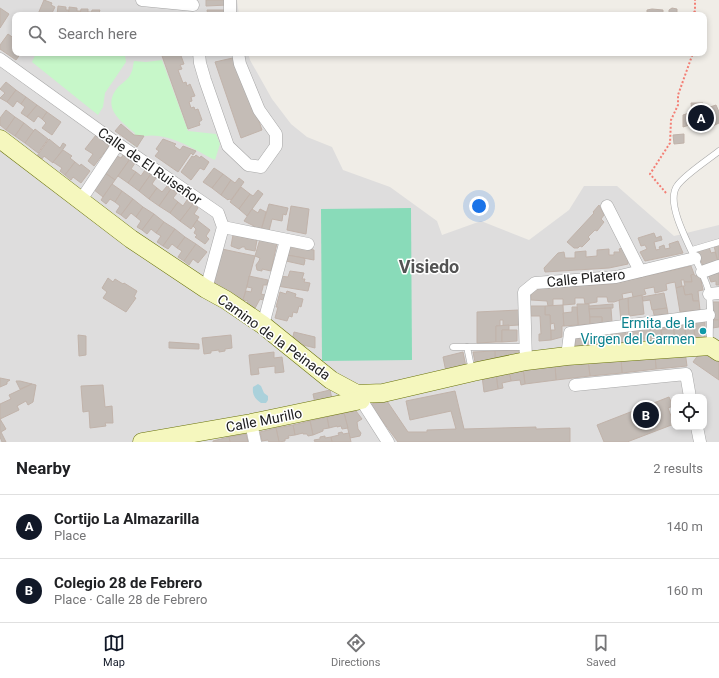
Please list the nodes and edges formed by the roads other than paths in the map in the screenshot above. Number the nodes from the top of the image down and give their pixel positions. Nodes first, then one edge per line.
1 (142, 0) edge
2 (230, 0) edge
3 (194, 6) edge
4 (230, 12) edge
5 (199, 56) edge
6 (239, 56) edge
7 (0, 58) edge
8 (0, 139) edge
9 (118, 144) junction
10 (719, 151) edge
11 (80, 200) junction
12 (607, 206) dead end
13 (223, 227) junction
14 (286, 240) junction
15 (719, 242) edge
16 (308, 244) dead end
17 (694, 254) junction
18 (719, 266) edge
19 (640, 271) junction
20 (702, 272) junction
21 (206, 289) junction
22 (714, 294) edge
23 (709, 315) junction
24 (263, 325) junction
25 (453, 347) dead end
26 (467, 347) junction
27 (715, 349) edge
28 (526, 354) junction
29 (567, 356) junction
30 (473, 372) junction
31 (575, 385) dead end
32 (689, 394) edge
33 (359, 397) junction
34 (251, 423) junction
35 (697, 430) edge
36 (142, 442) edge
37 (255, 442) edge
38 (388, 442) edge
39 (700, 442) edge

1 - 3 street
2 - 4 street
5 - 6 street
7 - 9 street, Calle de El Ruiseñor
8 - 11 street, Camino de la Peinada
9 - 11 street
9 - 13 street, Calle de El Ruiseñor
10 - 17 lane
11 - 21 street, Camino de la Peinada
12 - 19 street
13 - 14 street
13 - 21 street
14 - 16 street
14 - 24 street
15 - 17 lane
17 - 19 street, Calle Platero
17 - 20 lane
18 - 20 street
19 - 28 street, Calle Platero
20 - 22 lane
21 - 24 street, Camino de la Peinada
22 - 23 lane
23 - 27 lane
23 - 29 street
24 - 33 street, Camino de la Peinada
25 - 26 lane
26 - 28 lane
26 - 30 lane
27 - 29 street
28 - 29 street
28 - 30 street
30 - 33 street
31 - 32 street
33 - 34 street, Calle Murillo
33 - 38 street
34 - 36 street, Calle Murillo
34 - 37 street
35 - 39 street

